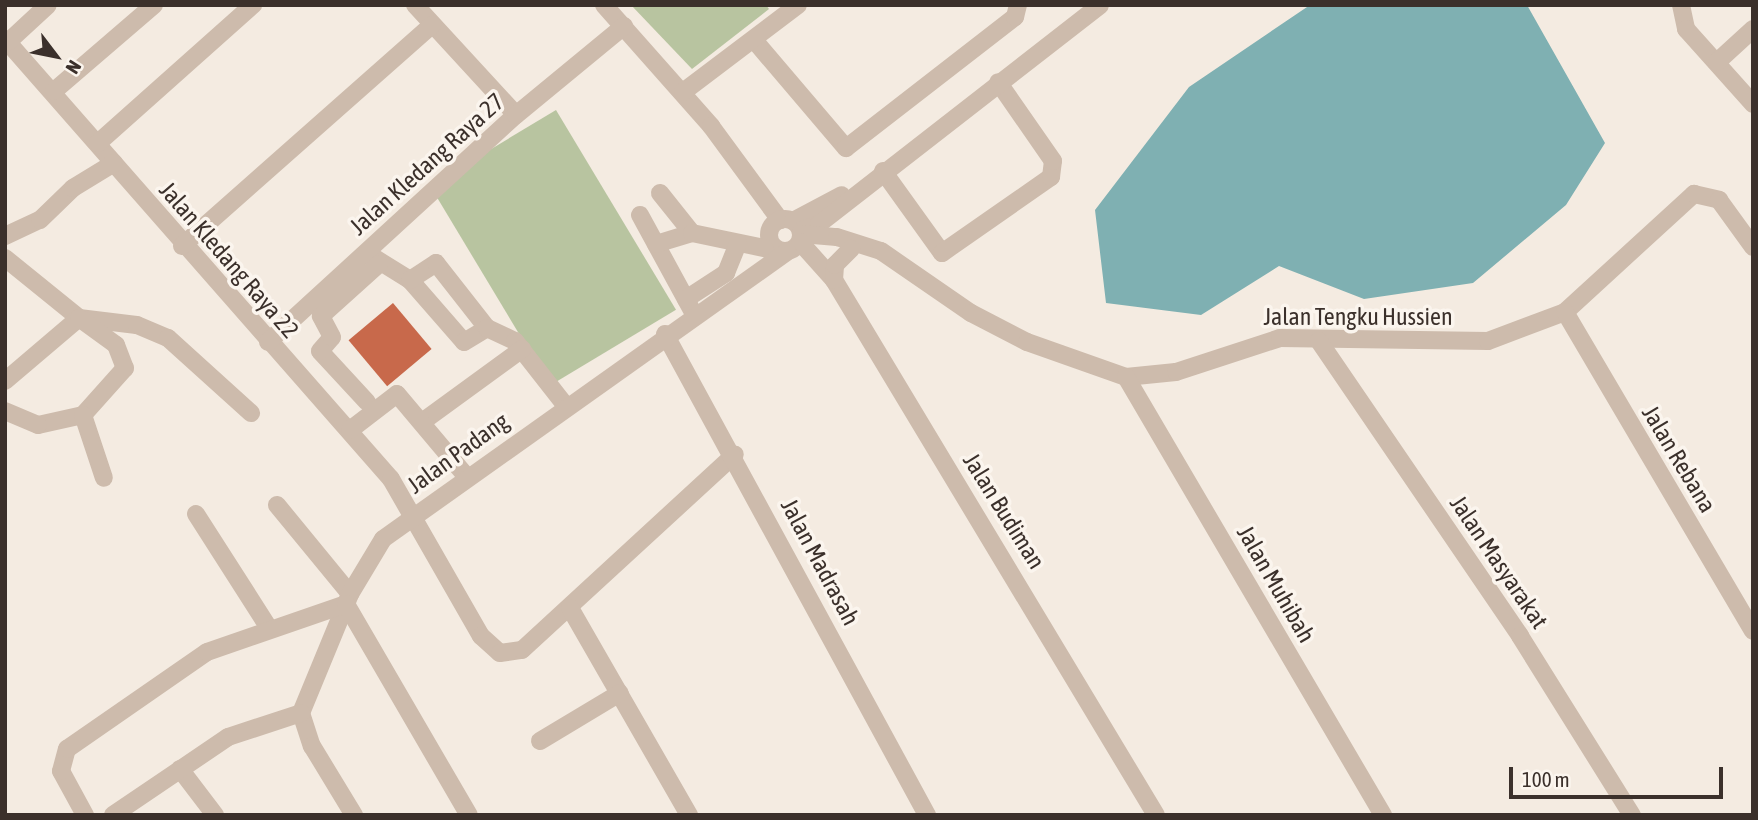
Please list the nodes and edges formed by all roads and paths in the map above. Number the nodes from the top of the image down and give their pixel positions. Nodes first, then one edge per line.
1 (48, 5) edge
2 (154, 5) edge
3 (253, 5) edge
4 (415, 5) edge
5 (604, 5) edge
6 (1018, 5) edge
7 (1100, 5) edge
8 (792, 7) edge
9 (1681, 10) edge
10 (432, 24) junction
11 (624, 26) junction
12 (1753, 29) edge
13 (7, 40) edge
14 (754, 40) junction
15 (1717, 62) junction
16 (998, 82) junction
17 (54, 91) junction
18 (683, 92) junction
19 (1753, 104) edge
20 (516, 115) junction
21 (98, 143) junction
22 (114, 163) junction
23 (744, 167) junction
24 (883, 171) junction
25 (856, 192) junction
26 (660, 193) dead end
27 (640, 215) dead end
28 (692, 233) junction
29 (794, 233) junction
30 (5, 236) edge
31 (767, 241) junction
32 (738, 243) junction
33 (656, 244) junction
34 (852, 244) junction
35 (182, 246) junction
36 (1753, 247) edge
37 (374, 257) junction
38 (5, 258) edge
39 (410, 280) junction
40 (834, 280) junction
41 (720, 296) junction
42 (690, 306) junction
43 (1564, 312) junction
44 (79, 318) junction
45 (487, 328) junction
46 (665, 334) junction
47 (1319, 341) junction
48 (268, 342) junction
49 (522, 349) junction
50 (339, 371) junction
51 (1126, 377) junction
52 (5, 381) edge
53 (311, 389) junction
54 (367, 402) dead end
55 (565, 405) junction
56 (5, 411) edge
57 (251, 413) dead end
58 (83, 415) junction
59 (422, 422) junction
60 (350, 430) junction
61 (735, 454) junction
62 (467, 477) junction
63 (104, 478) dead end
64 (277, 505) dead end
65 (196, 514) dead end
66 (415, 515) junction
67 (348, 599) junction
68 (570, 608) junction
69 (269, 628) junction
70 (1753, 631) edge
71 (620, 693) junction
72 (301, 713) junction
73 (540, 741) dead end
74 (180, 769) junction
75 (85, 815) edge
76 (113, 815) edge
77 (215, 815) edge
78 (354, 815) edge
79 (469, 815) edge
80 (689, 815) edge
81 (927, 815) edge
82 (1156, 815) edge
83 (1383, 815) edge
84 (1632, 815) edge

1 - 13 street
2 - 17 street
3 - 21 street
4 - 10 street
5 - 11 street
6 - 14 street
7 - 16 street, Jalan Padang
8 - 14 street
9 - 15 street
10 - 20 street
10 - 35 street
11 - 18 street
11 - 20 street, Jalan Kledang Raya 27
12 - 15 street
13 - 17 street, Jalan Kledang Raya 22
14 - 18 street
15 - 19 street
16 - 24 street, Jalan Padang
16 - 24 street
17 - 21 street, Jalan Kledang Raya 22
18 - 23 street
20 - 37 street, Jalan Kledang Raya 27
21 - 22 street, Jalan Kledang Raya 22
22 - 30 street
22 - 35 street, Jalan Kledang Raya 22
23 - 29 street
23 - 31 street
24 - 25 street, Jalan Padang
25 - 29 street, Jalan Padang
25 - 34 street
26 - 28 street
27 - 33 street
28 - 32 street
28 - 33 street
29 - 31 street
29 - 31 street, Jalan Padang
29 - 34 street
29 - 40 street, Jalan Budiman
29 - 41 street, Jalan Padang
31 - 32 street
31 - 41 street, Jalan Padang
32 - 42 street
33 - 42 street
34 - 40 street
34 - 51 street, Jalan Tengku Hussien
35 - 48 street, Jalan Kledang Raya 22
36 - 43 street, Jalan Tengku Hussien
37 - 39 street
37 - 48 street, Jalan Kledang Raya 27
37 - 50 street
38 - 44 street
39 - 45 street
39 - 45 street
40 - 82 street, Jalan Budiman
41 - 42 street, Jalan Padang
42 - 46 street, Jalan Padang
43 - 47 street, Jalan Tengku Hussien
43 - 70 street, Jalan Rebana
44 - 52 street
44 - 57 street
44 - 58 street
45 - 49 street
46 - 55 street, Jalan Padang
46 - 61 street, Jalan Madrasah
47 - 51 street, Jalan Tengku Hussien
47 - 84 street, Jalan Masyarakat
48 - 53 street, Jalan Kledang Raya 22
49 - 55 street
49 - 59 street
50 - 53 street
50 - 54 street
51 - 83 street, Jalan Muhibah
53 - 60 street, Jalan Kledang Raya 22
55 - 62 street, Jalan Padang
56 - 58 street
58 - 63 street
59 - 60 street
59 - 62 street
60 - 66 street, Jalan Kledang Raya 22
61 - 68 street
61 - 81 street, Jalan Madrasah
62 - 66 street, Jalan Padang
64 - 67 street
65 - 69 street
66 - 67 street, Jalan Padang
66 - 68 street, Jalan Kledang Raya 22
67 - 69 street
67 - 72 street, Jalan Padang
67 - 79 street
68 - 71 street
69 - 75 street
71 - 73 street
71 - 80 street
72 - 74 street
72 - 78 street
74 - 76 street
74 - 77 street

